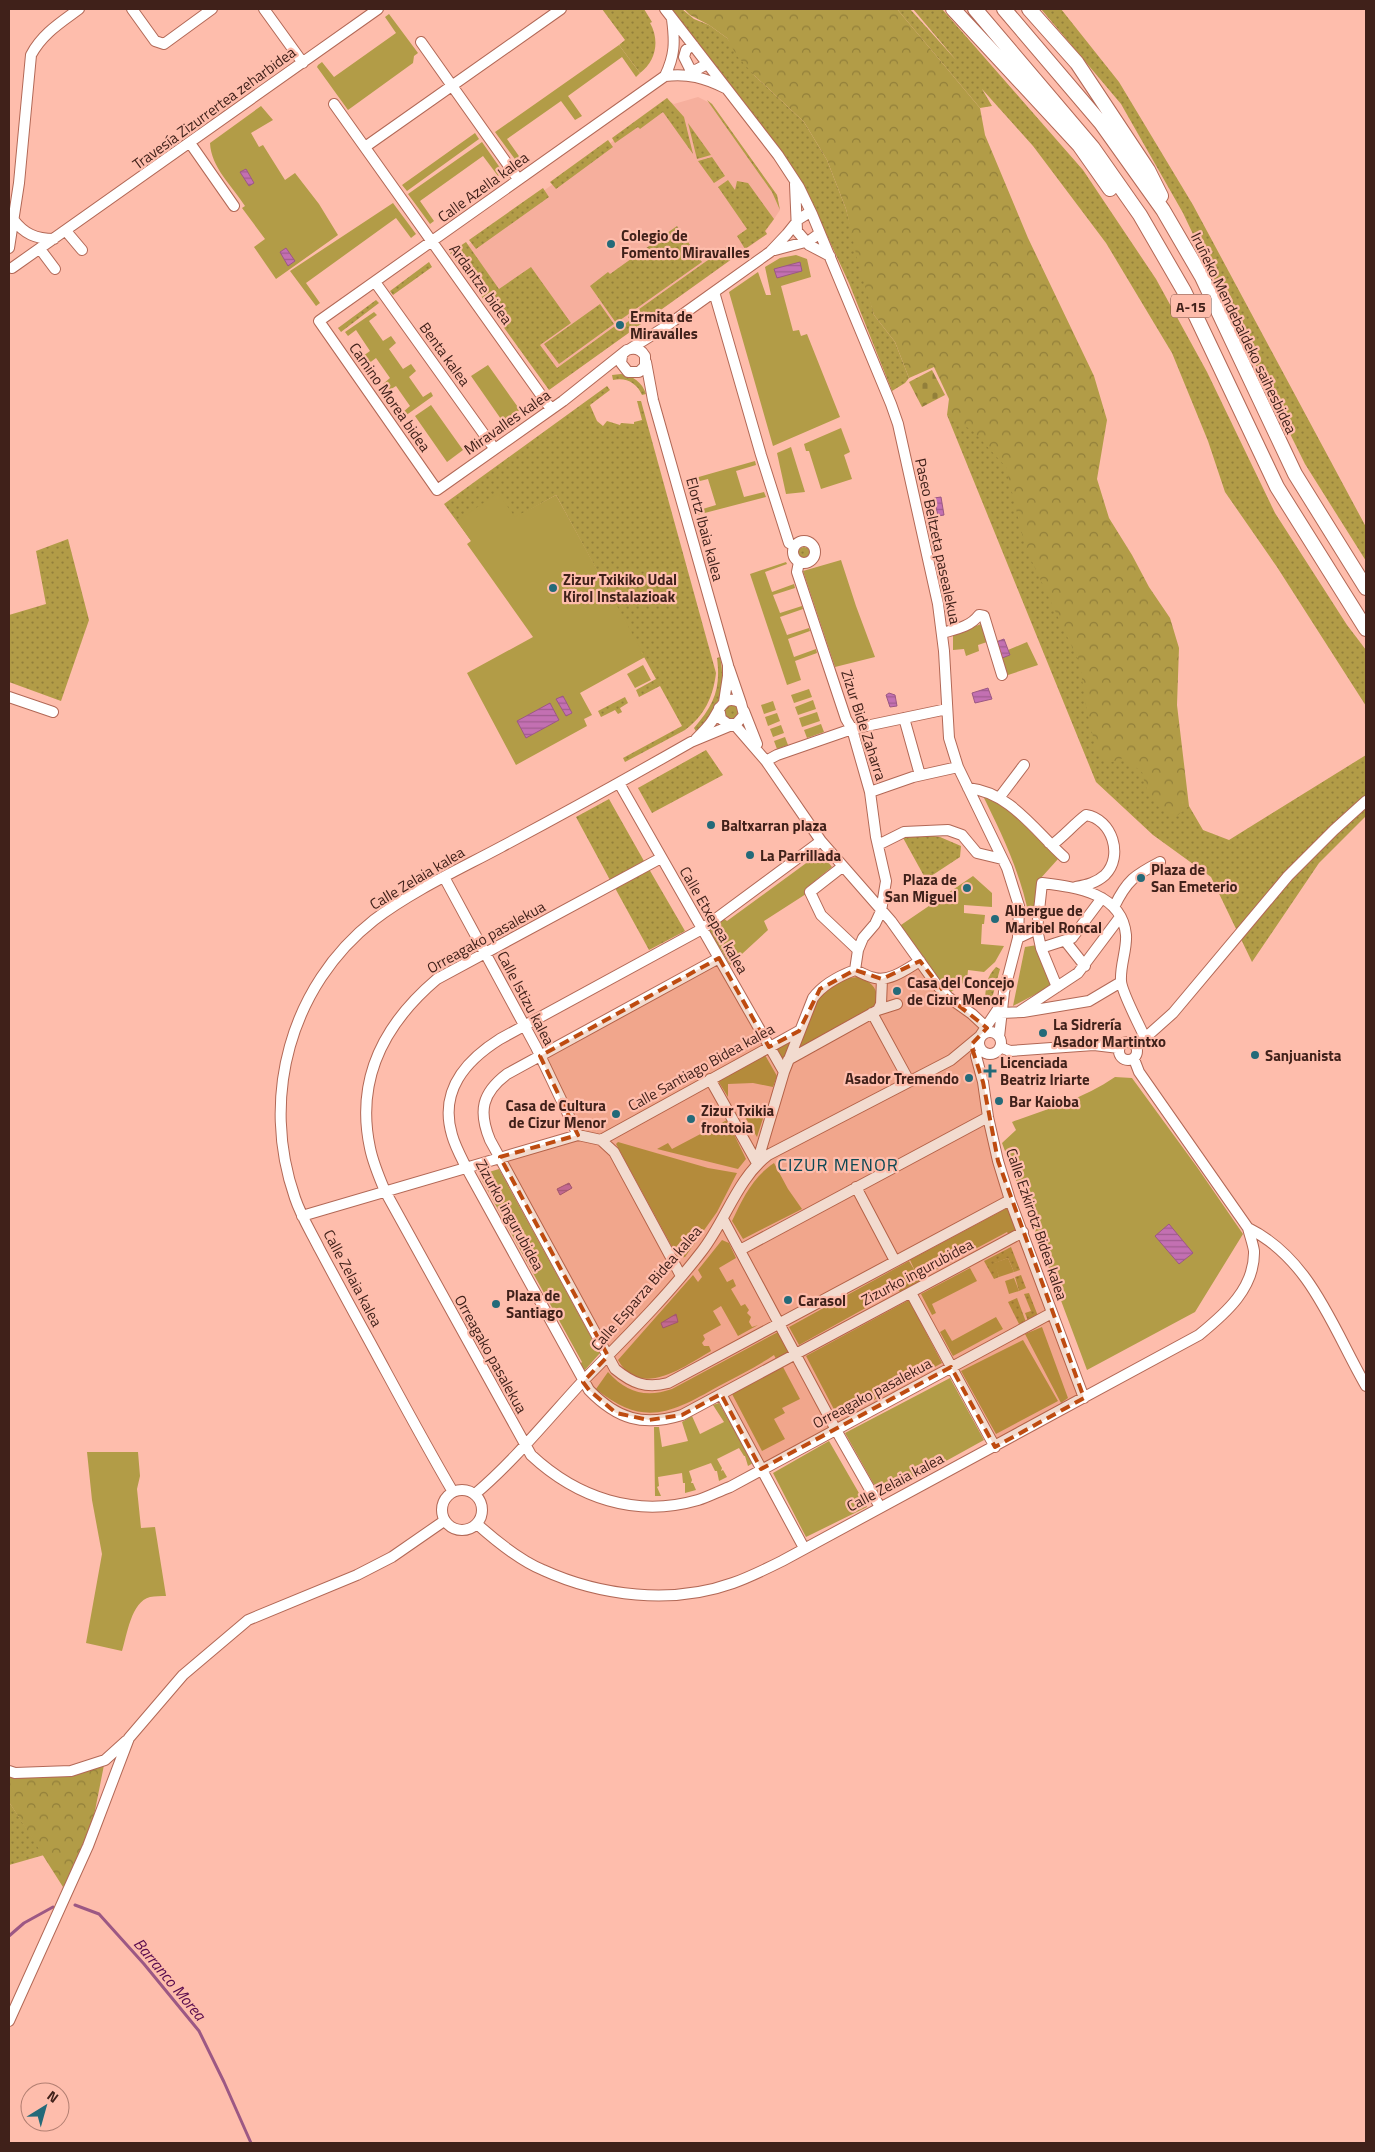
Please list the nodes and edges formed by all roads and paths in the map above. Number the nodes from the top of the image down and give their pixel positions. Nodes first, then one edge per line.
1 (79, 9) edge
2 (132, 9) edge
3 (212, 9) edge
4 (264, 9) edge
5 (378, 9) edge
6 (561, 9) edge
7 (665, 9) edge
8 (953, 9) edge
9 (975, 9) edge
10 (1004, 9) edge
11 (1029, 9) edge
12 (672, 18) junction
13 (421, 42) dead end
14 (690, 47) junction
15 (303, 63) junction
16 (671, 64) junction
17 (707, 64) junction
18 (698, 70) junction
19 (686, 74) junction
20 (665, 76) junction
21 (452, 86) junction
22 (728, 89) junction
23 (334, 104) dead end
24 (190, 143) junction
25 (365, 147) junction
26 (518, 180) junction
27 (794, 180) junction
28 (234, 206) dead end
29 (812, 214) junction
30 (14, 219) junction
31 (795, 224) junction
32 (66, 231) junction
33 (820, 233) junction
34 (54, 239) junction
35 (432, 242) junction
36 (804, 242) junction
37 (9, 248) edge
38 (40, 249) junction
39 (82, 250) dead end
40 (770, 252) junction
41 (830, 256) junction
42 (55, 269) dead end
43 (10, 270) edge
44 (1202, 277) junction
45 (374, 282) junction
46 (1184, 291) junction
47 (714, 292) junction
48 (319, 321) joint
49 (665, 327) junction
50 (626, 352) junction
51 (646, 359) junction
52 (628, 372) junction
53 (594, 377) junction
54 (653, 400) junction
55 (551, 409) junction
56 (491, 444) dead end
57 (437, 490) joint
58 (795, 546) junction
59 (799, 562) junction
60 (1366, 588) edge
61 (1366, 629) edge
62 (942, 633) junction
63 (728, 665) junction
64 (1002, 675) dead end
65 (9, 697) edge
66 (721, 705) junction
67 (742, 706) junction
68 (946, 709) junction
69 (53, 712) dead end
70 (904, 718) junction
71 (733, 724) junction
72 (852, 729) junction
73 (695, 740) junction
74 (763, 758) junction
75 (1024, 765) dead end
76 (958, 767) junction
77 (920, 775) junction
78 (620, 783) junction
79 (968, 788) junction
80 (870, 792) junction
81 (999, 798) junction
82 (1366, 801) edge
83 (820, 841) junction
84 (1049, 844) junction
85 (878, 845) junction
86 (1064, 857) dead end
87 (661, 858) junction
88 (1002, 859) junction
89 (1160, 862) dead end
90 (842, 867) junction
91 (444, 877) junction
92 (1075, 888) junction
93 (1102, 898) junction
94 (1114, 906) junction
95 (881, 912) junction
96 (1120, 917) junction
97 (702, 929) junction
98 (1037, 930) junction
99 (1018, 938) junction
100 (1066, 942) junction
101 (1041, 948) junction
102 (858, 950) junction
103 (485, 953) junction
104 (719, 958) junction
105 (920, 961) junction
106 (1085, 966) junction
107 (855, 970) junction
108 (882, 979) junction
109 (1121, 982) junction
110 (1057, 987) junction
111 (1003, 999) junction
112 (897, 1004) dead end
113 (875, 1012) junction
114 (1018, 1012) junction
115 (1001, 1013) junction
116 (524, 1026) junction
117 (987, 1028) junction
118 (799, 1030) junction
119 (980, 1036) junction
120 (1144, 1038) junction
121 (999, 1042) junction
122 (1136, 1046) junction
123 (769, 1047) junction
124 (1119, 1048) junction
125 (981, 1055) junction
126 (540, 1056) junction
127 (1134, 1059) junction
128 (788, 1060) junction
129 (951, 1060) junction
130 (784, 1072) junction
131 (710, 1079) junction
132 (909, 1080) junction
133 (988, 1117) junction
134 (578, 1135) junction
135 (601, 1140) junction
136 (500, 1157) junction
137 (757, 1163) junction
138 (466, 1167) junction
139 (856, 1187) junction
140 (385, 1191) junction
141 (1010, 1200) junction
142 (302, 1216) junction
143 (723, 1219) junction
144 (1248, 1228) junction
145 (1022, 1232) junction
146 (740, 1250) junction
147 (896, 1261) junction
148 (681, 1276) junction
149 (911, 1293) junction
150 (1048, 1315) dead end
151 (779, 1325) junction
152 (796, 1354) junction
153 (608, 1356) junction
154 (951, 1367) junction
155 (583, 1382) junction
156 (1366, 1386) edge
157 (721, 1394) junction
158 (1084, 1398) junction
159 (836, 1430) junction
160 (524, 1445) junction
161 (995, 1447) junction
162 (761, 1469) junction
163 (453, 1492) junction
164 (475, 1494) junction
165 (880, 1507) junction
166 (444, 1521) junction
167 (477, 1524) junction
168 (804, 1548) junction
169 (129, 1738) junction
170 (9, 1770) edge
171 (9, 2021) edge

1 - 30 street
2 - 3 street
4 - 15 street
5 - 15 street, Travesía Zizurrertea zeharbidea
6 - 21 street
7 - 12 street
8 - 46 highway
9 - 46 highway, A-15
10 - 44 highway, Iruñeko Mendebaldeko saihesbidea / A-15
11 - 44 highway
12 - 14 street
12 - 16 street, Calle Azella kalea
13 - 21 street
14 - 16 street, Calle Azella kalea
14 - 17 street
14 - 18 street
15 - 24 street, Travesía Zizurrertea zeharbidea
16 - 20 street, Calle Azella kalea
17 - 18 street, Calle Azella kalea
17 - 22 street
18 - 19 street, Calle Azella kalea
19 - 20 street, Calle Azella kalea
19 - 22 street, Calle Azella kalea
20 - 26 street, Calle Azella kalea
21 - 25 street
21 - 26 street
22 - 27 street
23 - 25 street, Ardantze bidea
24 - 28 street
24 - 32 street, Travesía Zizurrertea zeharbidea
25 - 35 street, Ardantze bidea
26 - 35 street, Calle Azella kalea
27 - 29 street
27 - 31 street
29 - 31 street, Miravalles kalea
29 - 33 street
30 - 34 street
30 - 37 street
31 - 36 street
31 - 40 street, Miravalles kalea
32 - 34 street, Travesía Zizurrertea zeharbidea
32 - 39 street
33 - 36 street, Miravalles kalea
33 - 41 street, Paseo Beltzeta pasealekua
34 - 38 street, Travesía Zizurrertea zeharbidea
35 - 45 street, Calle Azella kalea
35 - 55 street, Ardantze bidea
36 - 40 street, Miravalles kalea
36 - 41 street
38 - 42 street
38 - 43 street, Travesía Zizurrertea zeharbidea
40 - 47 street, Miravalles kalea
41 - 62 street, Paseo Beltzeta pasealekua
44 - 60 highway, Iruñeko Mendebaldeko saihesbidea / A-15
45 - 48 street, Calle Azella kalea
45 - 56 street, Benta kalea
46 - 61 highway, A-15
47 - 49 street, Miravalles kalea
47 - 58 street
48 - 57 street, Camino Morea bidea
49 - 50 street, Miravalles kalea
49 - 51 street, Miravalles kalea
50 - 51 street
50 - 52 street
50 - 53 street, Miravalles kalea
51 - 52 street
51 - 54 street, Elortz Ibaia kalea
52 - 53 street, Miravalles kalea
52 - 54 street, Elortz Ibaia kalea
53 - 55 street, Miravalles kalea
54 - 63 street, Elortz Ibaia kalea
55 - 57 street, Miravalles kalea
58 - 59 street
58 - 59 street
59 - 72 street, Zizur Bide Zaharra
62 - 64 street
62 - 68 street, Paseo Beltzeta pasealekua
63 - 66 street, Elortz Ibaia kalea
63 - 67 street, Elortz Ibaia kalea
65 - 69 street
66 - 67 street
66 - 71 street
66 - 73 street, Calle Zelaia kalea
67 - 71 street
67 - 74 street, Elortz Ibaia kalea
68 - 70 street
68 - 76 street, Paseo Beltzeta pasealekua
70 - 72 street
70 - 77 street
71 - 73 street, Calle Zelaia kalea
71 - 74 street, Elortz Ibaia kalea
72 - 74 street
72 - 80 street, Zizur Bide Zaharra
73 - 78 street, Calle Zelaia kalea
74 - 83 street, Elortz Ibaia kalea
75 - 81 street
76 - 77 street
76 - 79 street, Paseo Beltzeta pasealekua
77 - 80 street
78 - 87 street, Calle Etxepea kalea
78 - 91 street, Calle Zelaia kalea
79 - 81 street
79 - 88 street, Paseo Beltzeta pasealekua
80 - 85 street, Zizur Bide Zaharra
81 - 84 street
82 - 120 street
83 - 90 street, Elortz Ibaia kalea
83 - 97 street, Zizurko ingurubidea
84 - 86 street
84 - 92 street
85 - 88 street
85 - 95 street, Zizur Bide Zaharra
87 - 97 street, Calle Etxepea kalea
87 - 103 street, Orreagako pasalekua
88 - 99 street, Paseo Beltzeta pasealekua
89 - 94 street
90 - 95 street, Elortz Ibaia kalea
90 - 102 street
91 - 103 street, Calle Istizu kalea
91 - 142 street, Calle Zelaia kalea
92 - 93 street
92 - 98 street
93 - 94 street
93 - 100 street
94 - 96 street
95 - 102 street
95 - 105 street
96 - 106 street
96 - 109 street
97 - 104 street, Calle Etxepea kalea
97 - 116 street, Zizurko ingurubidea
98 - 99 street
98 - 101 street
99 - 111 street, Paseo Beltzeta pasealekua
100 - 101 street
100 - 106 street
101 - 110 street
102 - 107 street
103 - 116 street, Calle Istizu kalea
103 - 140 street, Orreagako pasalekua
104 - 123 street, Calle Etxepea kalea
104 - 126 street, Zizurko ingurubidea
105 - 108 street
105 - 117 street
106 - 110 street
107 - 108 street
107 - 118 street
108 - 113 street
109 - 114 street
109 - 120 street
110 - 114 street
111 - 115 street
111 - 117 street, Calle Esparza Bidea kalea
112 - 113 street
113 - 128 street
113 - 132 street
114 - 115 street
115 - 121 street
116 - 126 street, Calle Istizu kalea
116 - 138 street, Zizurko ingurubidea
117 - 119 street, Calle Esparza Bidea kalea
118 - 123 street, Calle Santiago Bidea kalea
118 - 128 street
119 - 121 street
119 - 125 street, Calle Ezkirotz Bidea kalea
119 - 129 street, Calle Esparza Bidea kalea
120 - 122 street
121 - 124 street
121 - 125 street, Calle Esparza Bidea kalea
122 - 124 street
122 - 127 street
123 - 130 street, Calle Etxepea kalea
123 - 131 street, Calle Santiago Bidea kalea
124 - 127 street
125 - 129 street, Calle Esparza Bidea kalea
125 - 133 street, Calle Ezkirotz Bidea kalea
126 - 134 street, Calle Istizu kalea
126 - 136 street, Zizurko ingurubidea
127 - 144 street
128 - 130 street
129 - 132 street, Calle Esparza Bidea kalea
130 - 137 street
131 - 135 street, Calle Santiago Bidea kalea
131 - 137 street
132 - 137 street, Calle Esparza Bidea kalea
133 - 139 street
133 - 141 street, Calle Ezkirotz Bidea kalea
134 - 135 street
134 - 136 street
135 - 148 street
136 - 138 street
136 - 153 street, Zizurko ingurubidea
137 - 143 street, Calle Esparza Bidea kalea
138 - 140 street
138 - 155 street, Zizurko ingurubidea
139 - 146 street
139 - 147 street
140 - 142 street
140 - 160 street, Orreagako pasalekua
141 - 145 street, Calle Ezkirotz Bidea kalea
141 - 147 street, Zizurko ingurubidea
142 - 163 street, Calle Zelaia kalea
143 - 146 street
143 - 148 street, Calle Esparza Bidea kalea
144 - 156 street
144 - 158 street, Calle Zelaia kalea
145 - 149 street, Zizurko ingurubidea
145 - 158 street, Calle Ezkirotz Bidea kalea
146 - 151 street
147 - 151 street, Zizurko ingurubidea
148 - 153 street, Calle Esparza Bidea kalea
149 - 152 street, Zizurko ingurubidea
149 - 154 street
150 - 154 street, Orreagako pasalekua
151 - 152 street
151 - 153 street, Zizurko ingurubidea
152 - 157 street, Zizurko ingurubidea
152 - 159 street
153 - 155 street, Calle Esparza Bidea kalea
154 - 159 street, Orreagako pasalekua
154 - 161 street
155 - 157 street, Zizurko ingurubidea
155 - 160 street, Calle Esparza Bidea kalea
157 - 162 street
158 - 161 street, Calle Zelaia kalea
159 - 162 street, Orreagako pasalekua
159 - 165 street
160 - 162 street, Orreagako pasalekua
160 - 164 street, Calle Esparza Bidea kalea
161 - 165 street, Calle Zelaia kalea
162 - 168 street
163 - 164 street
163 - 166 street
164 - 167 street
165 - 168 street, Calle Zelaia kalea
166 - 167 street
166 - 169 street
167 - 168 street, Calle Zelaia kalea
169 - 170 street
169 - 171 street

